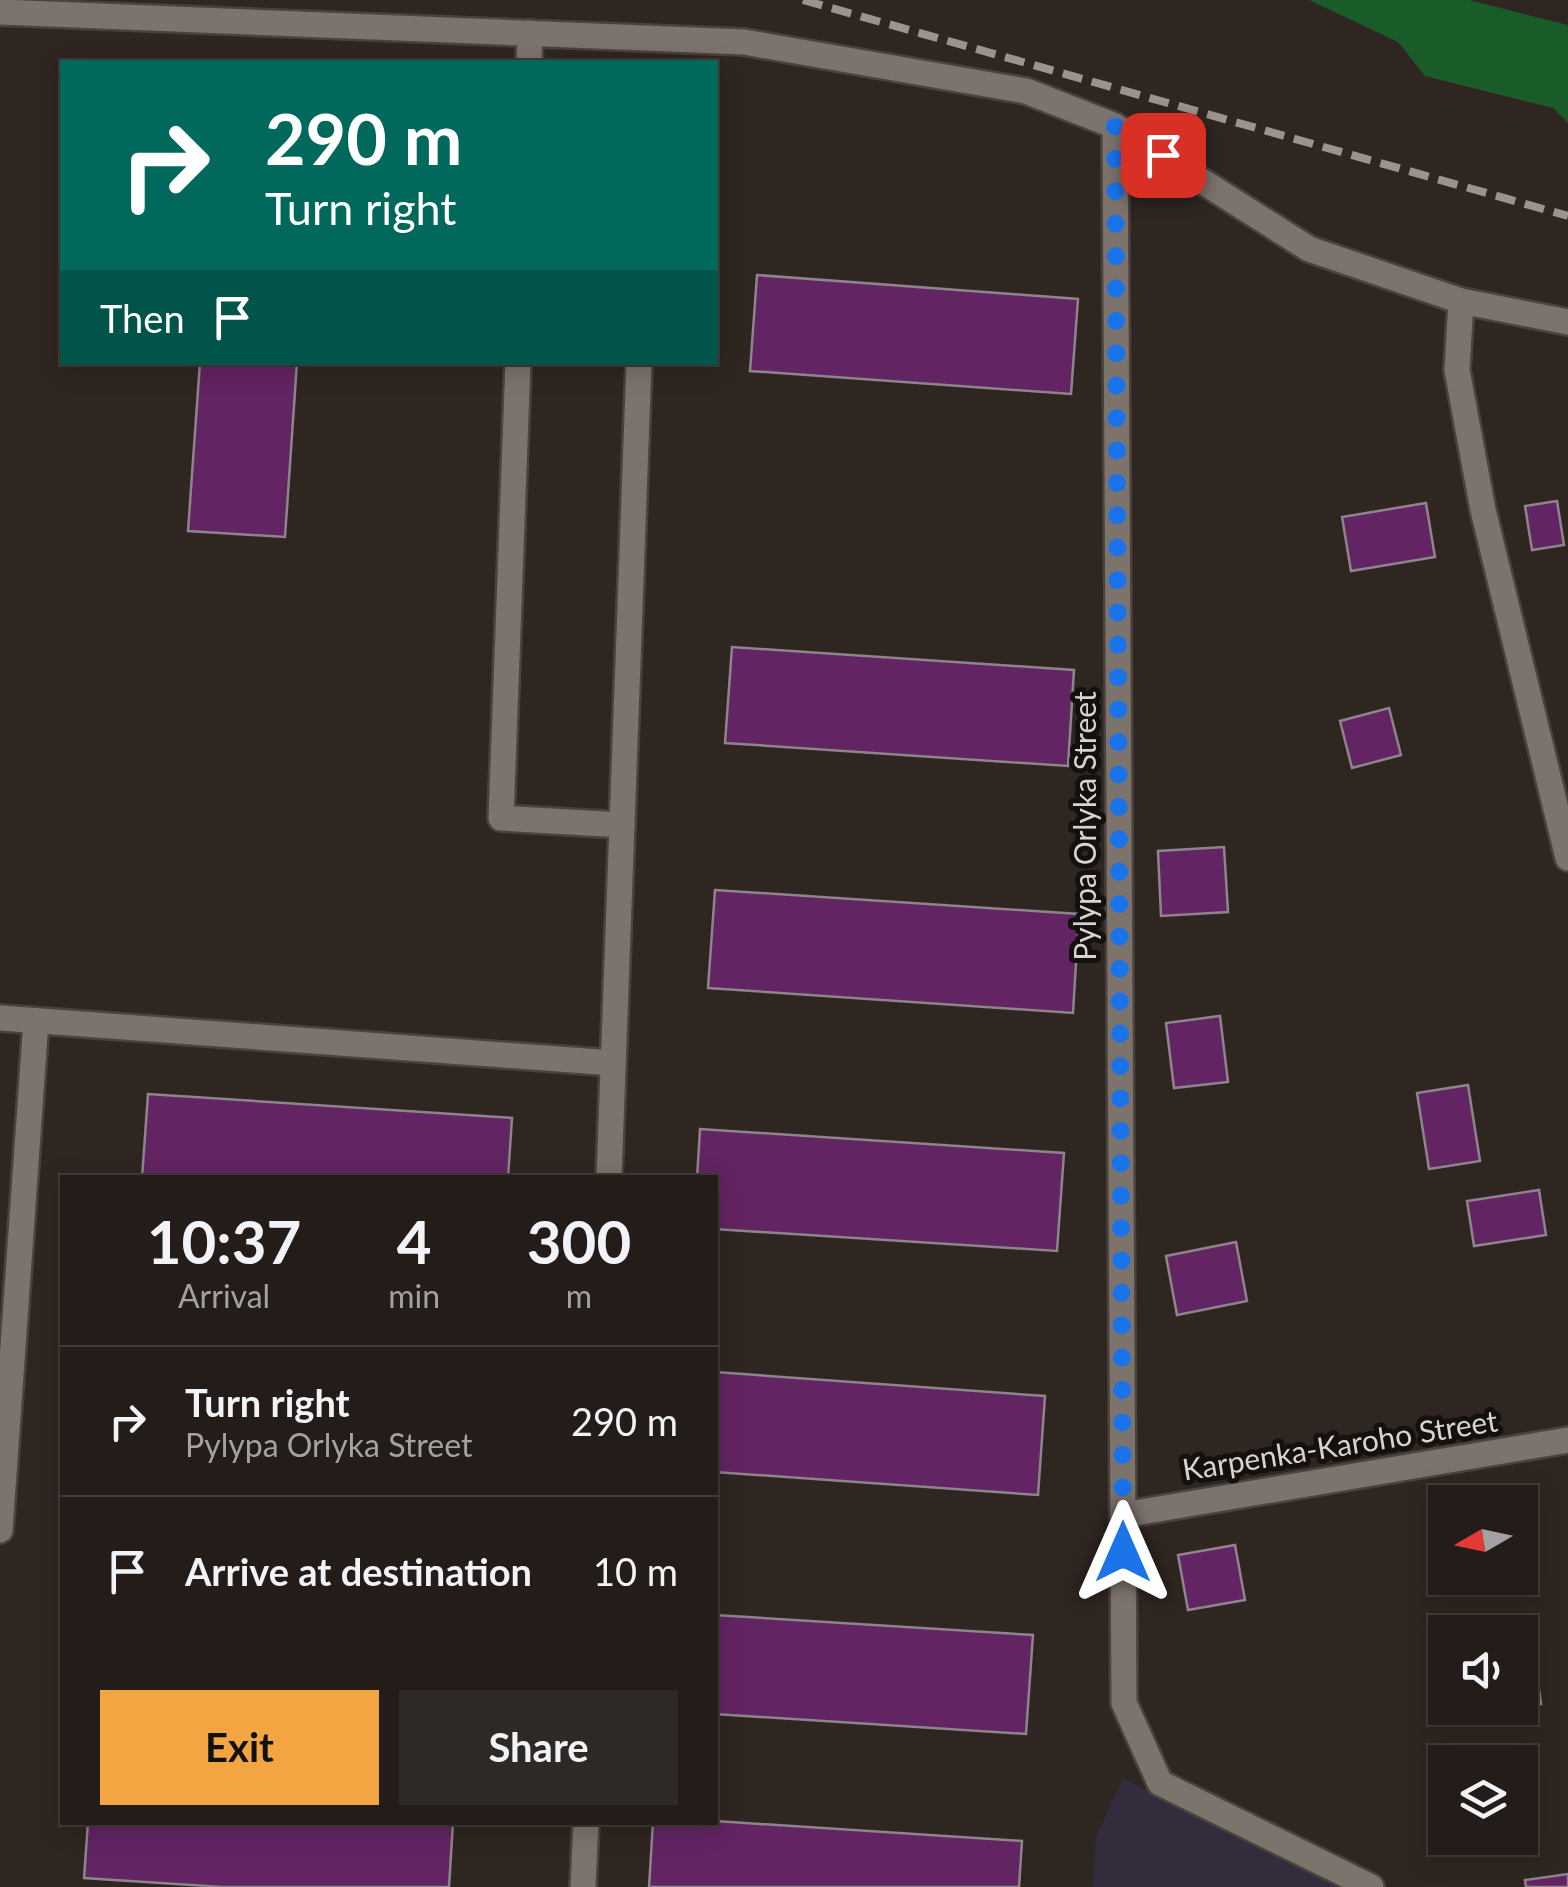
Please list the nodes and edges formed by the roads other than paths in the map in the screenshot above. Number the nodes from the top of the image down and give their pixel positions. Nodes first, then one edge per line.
1 (0, 12) edge
2 (530, 34) junction
3 (528, 60) edge
4 (1115, 126) junction
5 (1461, 301) junction
6 (1568, 322) edge
7 (518, 365) edge
8 (639, 365) edge
9 (622, 825) junction
10 (1568, 858) edge
11 (0, 1018) edge
12 (36, 1021) junction
13 (613, 1064) junction
14 (609, 1175) edge
15 (1568, 1440) edge
16 (1123, 1515) junction
17 (0, 1530) edge
18 (586, 1825) edge
19 (583, 1887) edge
20 (1370, 1887) edge

1 - 2 street
2 - 3 street
2 - 4 street
4 - 5 street
4 - 16 street, Pylypa Orlyka Street
5 - 6 street
5 - 10 street
7 - 9 street
8 - 9 street
9 - 13 street
11 - 12 street
12 - 13 street
12 - 17 street
13 - 14 street
15 - 16 street, Karpenka-Karoho Street
16 - 20 street, Pylypa Orlyka Street
18 - 19 street

